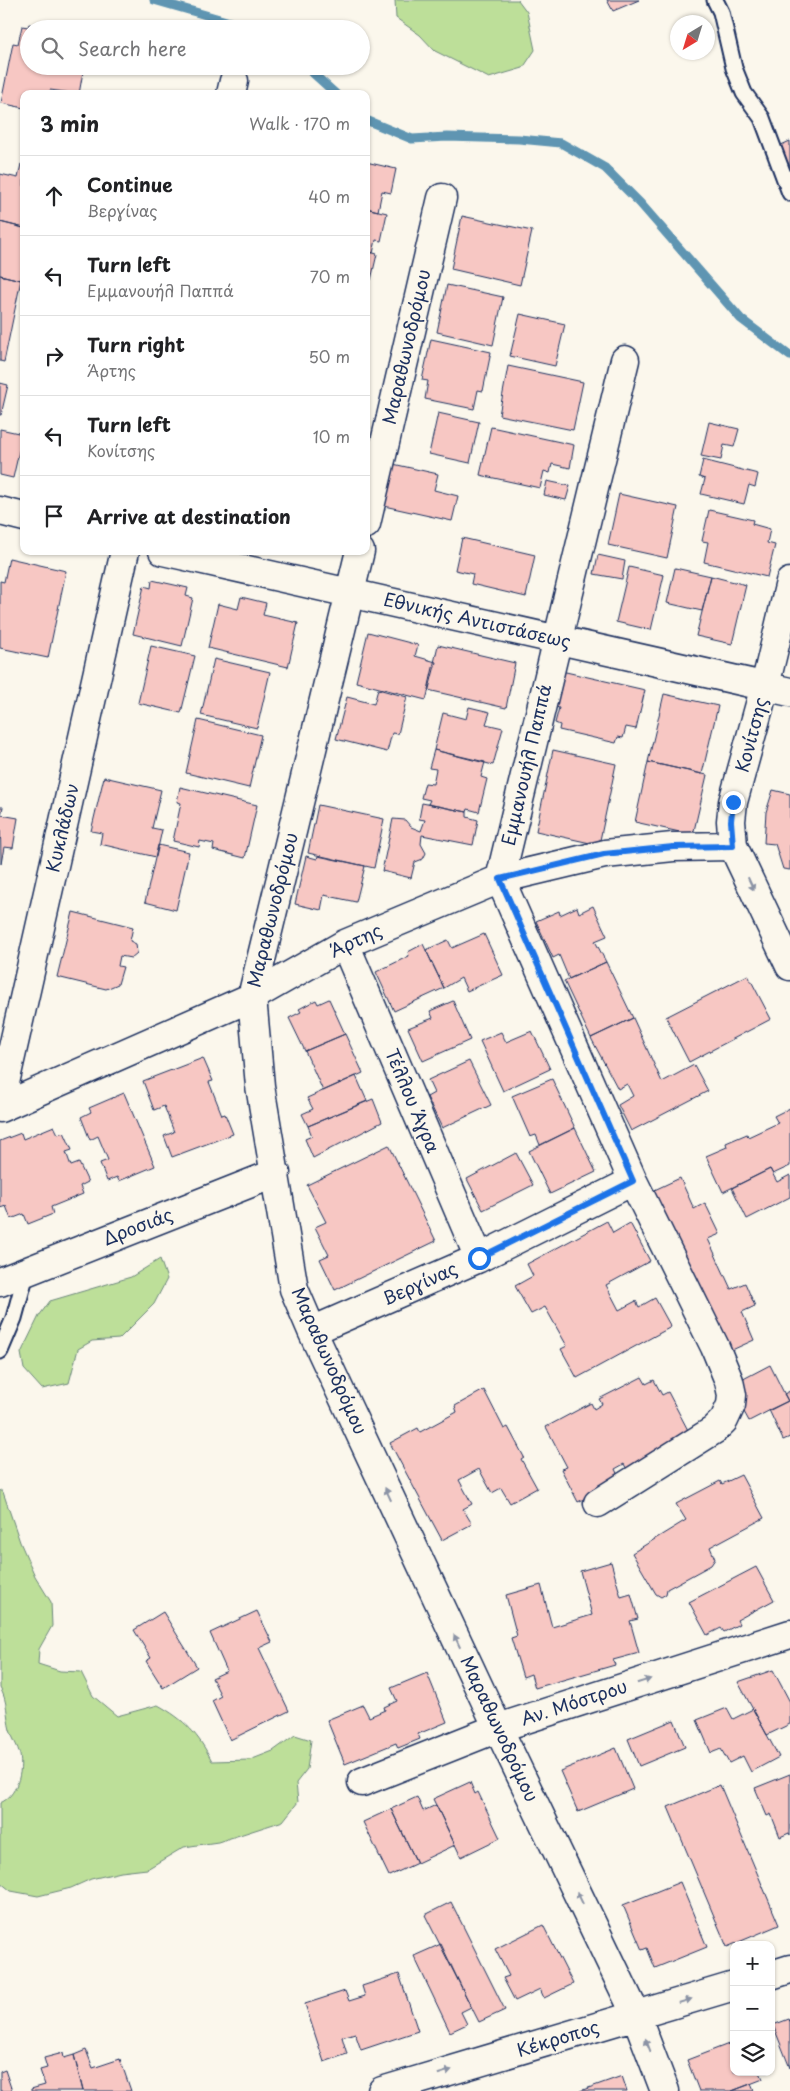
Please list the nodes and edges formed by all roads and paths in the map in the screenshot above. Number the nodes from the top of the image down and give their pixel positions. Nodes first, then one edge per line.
1 (715, 0) edge
2 (790, 193) edge
3 (442, 198) dead end
4 (625, 360) dead end
5 (370, 507) edge
6 (0, 512) edge
7 (20, 517) edge
8 (124, 555) edge
9 (181, 555) edge
10 (359, 555) edge
11 (790, 582) edge
12 (350, 592) junction
13 (558, 638) junction
14 (778, 689) edge
15 (733, 846) junction
16 (500, 879) junction
17 (345, 944) junction
18 (790, 966) edge
19 (252, 997) junction
20 (0, 1106) edge
21 (276, 1173) junction
22 (633, 1181) junction
23 (479, 1258) junction
24 (27, 1270) junction
25 (0, 1282) edge
26 (312, 1331) junction
27 (0, 1351) edge
28 (598, 1503) dead end
29 (790, 1634) edge
30 (498, 1728) junction
31 (362, 1782) dead end
32 (790, 1969) edge
33 (775, 1974) edge
34 (730, 1987) edge
35 (636, 2015) junction
36 (382, 2091) edge
37 (665, 2091) edge

1 - 2 lane
3 - 5 street, Μαραθωνοδρόμου
4 - 13 street, Εμμανουήλ Παππά
6 - 7 street
8 - 20 street, Κυκλάδων
9 - 12 street, Εθνικής Αντιστάσεως
10 - 12 street, Μαραθωνοδρόμου
11 - 14 street, Κονίτσης
12 - 13 street, Εθνικής Αντιστάσεως
12 - 19 street, Μαραθωνοδρόμου
13 - 14 street, Εθνικής Αντιστάσεως
13 - 16 street, Εμμανουήλ Παππά
14 - 15 street, Κονίτσης
15 - 16 street, Άρτης
15 -> 18 street, Κονίτσης
16 - 17 street, Άρτης
16 - 22 street
17 - 19 street, Άρτης
17 - 23 street, Τέλλου Άγρα
19 - 20 street, Άρτης
19 - 21 street, Μαραθωνοδρόμου
21 - 24 street, Δροσιάς
21 - 26 street, Μαραθωνοδρόμου
22 - 23 street, Βεργίνας
22 - 28 street
23 - 26 street, Βεργίνας
24 - 25 street, Δροσιάς
24 - 27 lane
30 -> 26 street, Μαραθωνοδρόμου
30 -> 29 street, Αν. Μόστρου
30 - 31 street, Αν. Μόστρου
35 -> 30 street, Μαραθωνοδρόμου
32 - 33 street
35 -> 34 street, Κέκροπος
36 -> 35 street, Κέκροπος
37 -> 35 street, Μαραθωνοδρόμου

